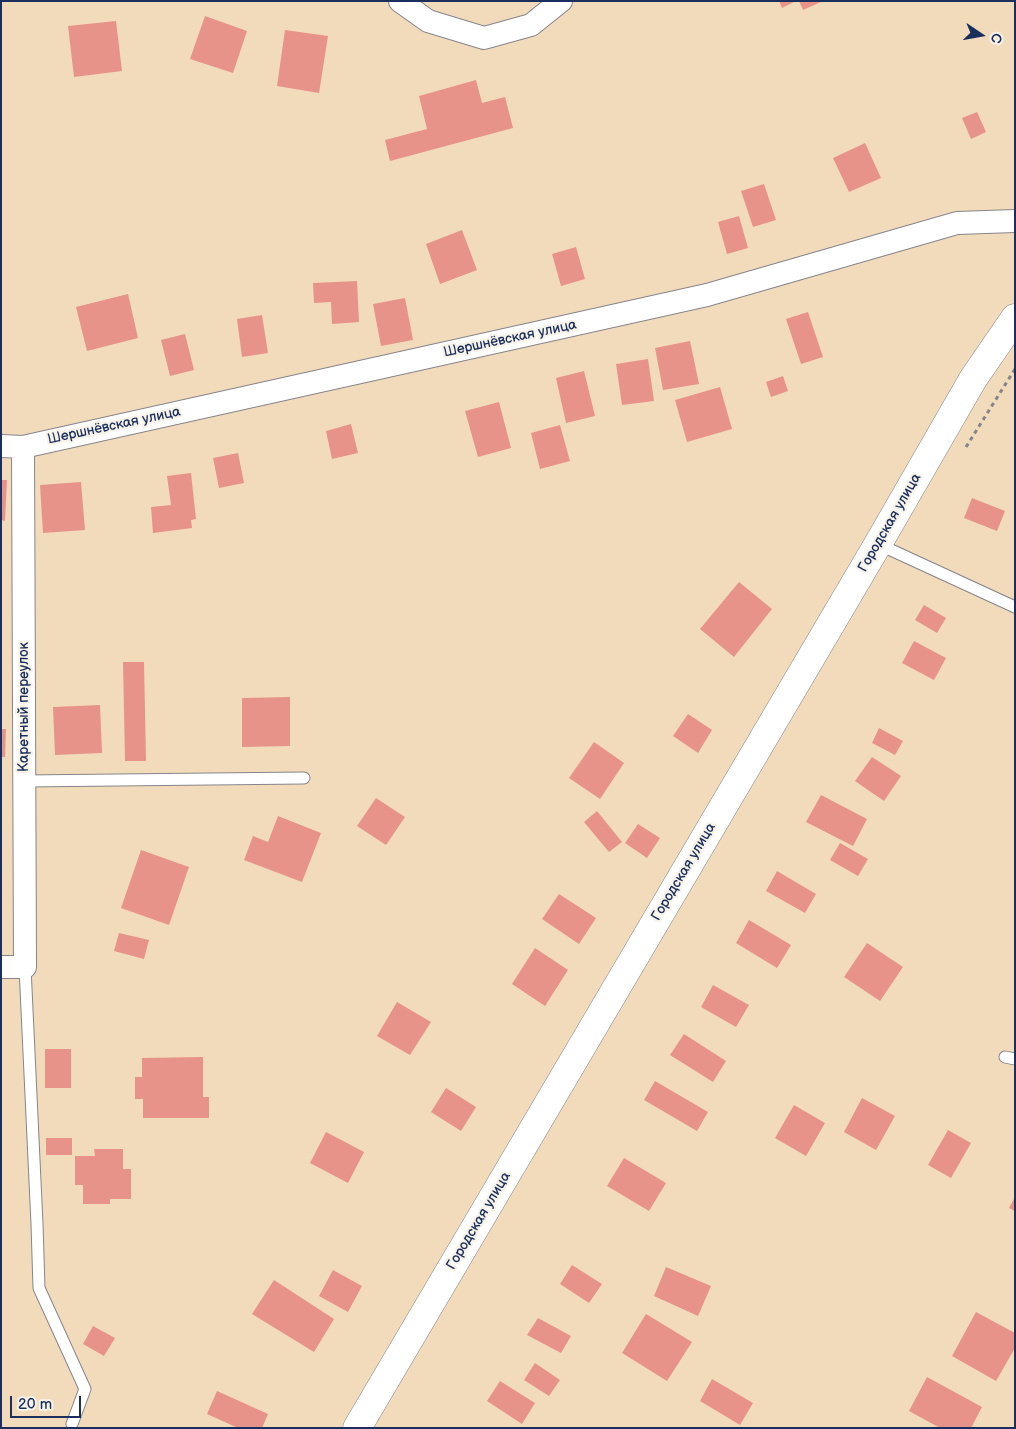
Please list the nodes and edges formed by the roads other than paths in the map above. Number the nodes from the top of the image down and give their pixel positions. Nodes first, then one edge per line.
1 (400, 1) edge
2 (561, 1) edge
3 (1015, 220) edge
4 (1015, 318) edge
5 (1, 446) edge
6 (23, 446) junction
7 (878, 544) junction
8 (1015, 607) edge
9 (304, 778) dead end
10 (24, 781) junction
11 (1, 967) edge
12 (25, 967) junction
13 (72, 1424) dead end
14 (356, 1428) edge

1 - 2 street
3 - 6 street, Шершнёвская улица
4 - 7 street, Городская улица
5 - 6 street, Шершнёвская улица
6 - 10 street, Каретный переулок
7 - 8 lane
7 - 14 street, Городская улица
9 - 10 lane
10 - 12 street, Каретный переулок
11 - 12 street
12 - 13 lane

